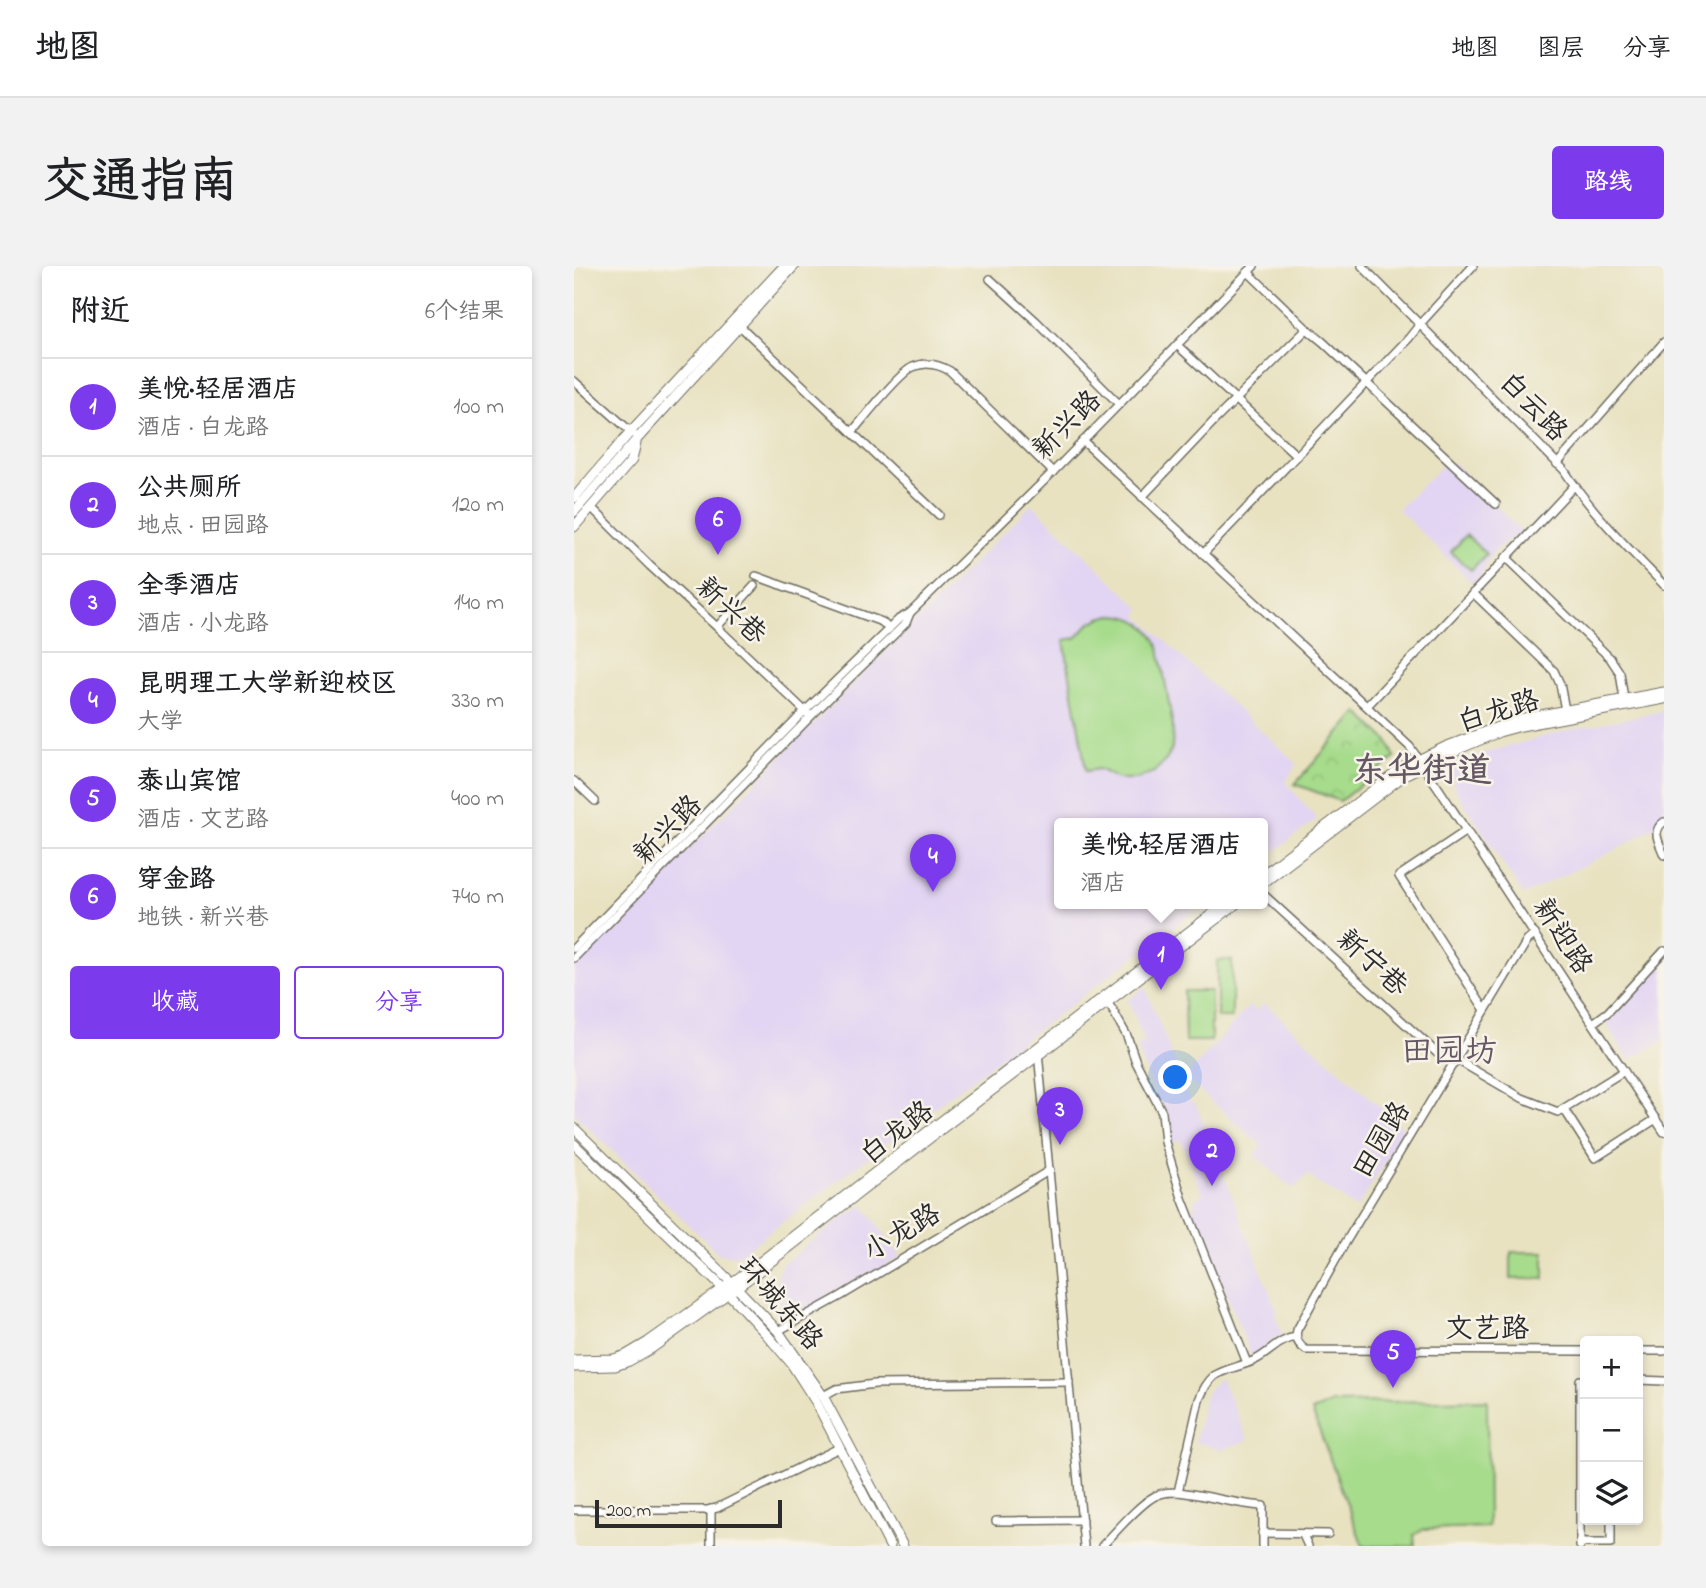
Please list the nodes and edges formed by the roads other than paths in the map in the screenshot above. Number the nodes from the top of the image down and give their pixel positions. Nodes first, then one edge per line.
1 (784, 266) edge
2 (794, 266) edge
3 (1362, 266) edge
4 (1473, 266) edge
5 (1251, 269) edge
6 (990, 279) dead end
7 (1420, 324) junction
8 (740, 326) junction
9 (1307, 329) junction
10 (1177, 345) junction
11 (1663, 345) edge
12 (574, 382) edge
13 (1365, 383) junction
14 (1236, 400) junction
15 (1119, 404) junction
16 (852, 432) junction
17 (634, 434) junction
18 (1083, 441) junction
19 (1297, 456) junction
20 (1558, 464) junction
21 (1053, 471) junction
22 (1574, 486) junction
23 (1142, 497) junction
24 (574, 498) edge
25 (1496, 504) dead end
26 (592, 508) junction
27 (574, 512) edge
28 (939, 515) dead end
29 (574, 527) edge
30 (1203, 554) junction
31 (1506, 557) junction
32 (756, 576) dead end
33 (1664, 585) edge
34 (754, 586) dead end
35 (1473, 593) junction
36 (910, 613) junction
37 (717, 627) junction
38 (889, 629) junction
39 (1664, 692) edge
40 (1624, 699) junction
41 (1664, 699) edge
42 (1367, 706) junction
43 (1565, 710) junction
44 (808, 714) junction
45 (1421, 762) junction
46 (574, 781) edge
47 (595, 801) dead end
48 (1664, 822) edge
49 (1466, 831) junction
50 (1664, 855) edge
51 (1268, 870) edge
52 (1268, 879) edge
53 (1268, 898) edge
54 (1219, 909) edge
55 (1230, 909) edge
56 (1535, 934) junction
57 (574, 948) edge
58 (1664, 951) edge
59 (574, 958) edge
60 (1108, 1004) junction
61 (1485, 1010) junction
62 (1593, 1023) junction
63 (1038, 1052) junction
64 (1456, 1062) junction
65 (1623, 1071) junction
66 (1564, 1109) junction
67 (1656, 1119) junction
68 (574, 1128) edge
69 (1664, 1132) edge
70 (574, 1144) edge
71 (1050, 1170) junction
72 (735, 1285) junction
73 (726, 1291) junction
74 (778, 1331) junction
75 (1296, 1337) junction
76 (1580, 1351) edge
77 (1643, 1351) edge
78 (1664, 1351) edge
79 (574, 1360) edge
80 (1247, 1363) junction
81 (574, 1367) edge
82 (1643, 1380) edge
83 (1664, 1381) edge
84 (1069, 1382) junction
85 (823, 1396) junction
86 (1583, 1399) edge
87 (839, 1448) junction
88 (1178, 1492) junction
89 (712, 1509) junction
90 (574, 1510) edge
91 (1082, 1520) junction
92 (996, 1521) dead end
93 (1611, 1525) edge
94 (1262, 1533) junction
95 (1328, 1534) dead end
96 (1303, 1535) junction
97 (1580, 1545) edge
98 (711, 1546) edge
99 (890, 1546) edge
100 (903, 1546) edge
101 (1084, 1546) edge
102 (1102, 1546) edge
103 (1262, 1546) edge
104 (1308, 1546) edge

1 - 17 main road
2 - 8 main road
3 - 7 street, 白云路
4 - 7 street
5 - 9 street
5 - 10 street, 新兴路
6 - 15 street
7 - 13 street
7 - 20 street, 白云路
8 - 16 street
8 - 17 main road
9 - 13 street
9 - 14 street
10 - 14 street
10 - 15 street, 新兴路
11 - 20 street
12 - 17 street
13 - 19 street
13 - 25 street
14 - 19 street
14 - 23 street
15 - 18 street, 新兴路
16 - 21 street
16 - 28 street
17 - 24 main road
17 - 26 main road
17 - 27 main road
18 - 21 street, 新兴路
18 - 23 street, 新迎路
19 - 30 street
20 - 22 street, 白云路
21 - 36 street, 新兴路
22 - 31 street
22 - 33 street, 白云路
23 - 30 street, 新迎路
26 - 29 main road
26 - 37 street, 新兴巷
30 - 42 street, 新迎路
31 - 35 street
31 - 40 street
32 - 38 street
34 - 37 street
35 - 42 street
35 - 43 street
36 - 38 street, 新兴路
36 - 44 street, 新兴路
37 - 44 street, 新兴巷
38 - 44 street, 新兴路
39 - 40 main road, 白龙路
40 - 43 main road, 白龙路
41 - 45 main road, 白龙路
42 - 45 street, 新迎路
43 - 45 main road, 白龙路
44 - 57 street, 新兴路
44 - 59 street, 新兴路
45 - 49 street, 新迎路
45 - 51 main road, 白龙路
45 - 52 main road, 白龙路
46 - 47 street
48 - 50 street
49 - 56 street, 新迎路
49 - 61 street
53 - 64 street, 新宁巷
54 - 63 main road, 白龙路
55 - 60 main road, 白龙路
56 - 61 street, 田园路
56 - 62 street, 新迎路
58 - 62 street
60 - 63 main road, 白龙路
60 - 80 street
61 - 64 street, 田园路
62 - 65 street, 新迎路
63 - 71 street
63 - 72 main road, 白龙路
64 - 66 street, 新宁巷
64 - 75 street, 田园路
65 - 66 street
65 - 67 street, 新迎路
66 - 67 street
67 - 69 street, 新迎路
68 - 72 main road, 环城东路
70 - 73 main road, 环城东路
71 - 74 street, 小龙路
71 - 84 street
72 - 73 main road, 白龙路
72 - 74 main road, 环城东路
73 - 79 main road, 白龙路
73 - 81 main road, 白龙路
73 - 87 main road, 环城东路
74 - 85 main road, 环城东路
75 - 76 street, 文艺路
75 - 80 street
77 - 78 street
80 - 88 street
82 - 83 street
84 - 85 street
84 - 91 street
85 - 100 main road, 环城东路
86 - 97 street
87 - 89 street
87 - 99 main road, 环城东路
88 - 94 street
88 - 102 street
89 - 90 street
89 - 98 street
91 - 92 street
91 - 101 street
93 - 97 street
94 - 96 street
94 - 103 street
95 - 96 street
96 - 104 street

